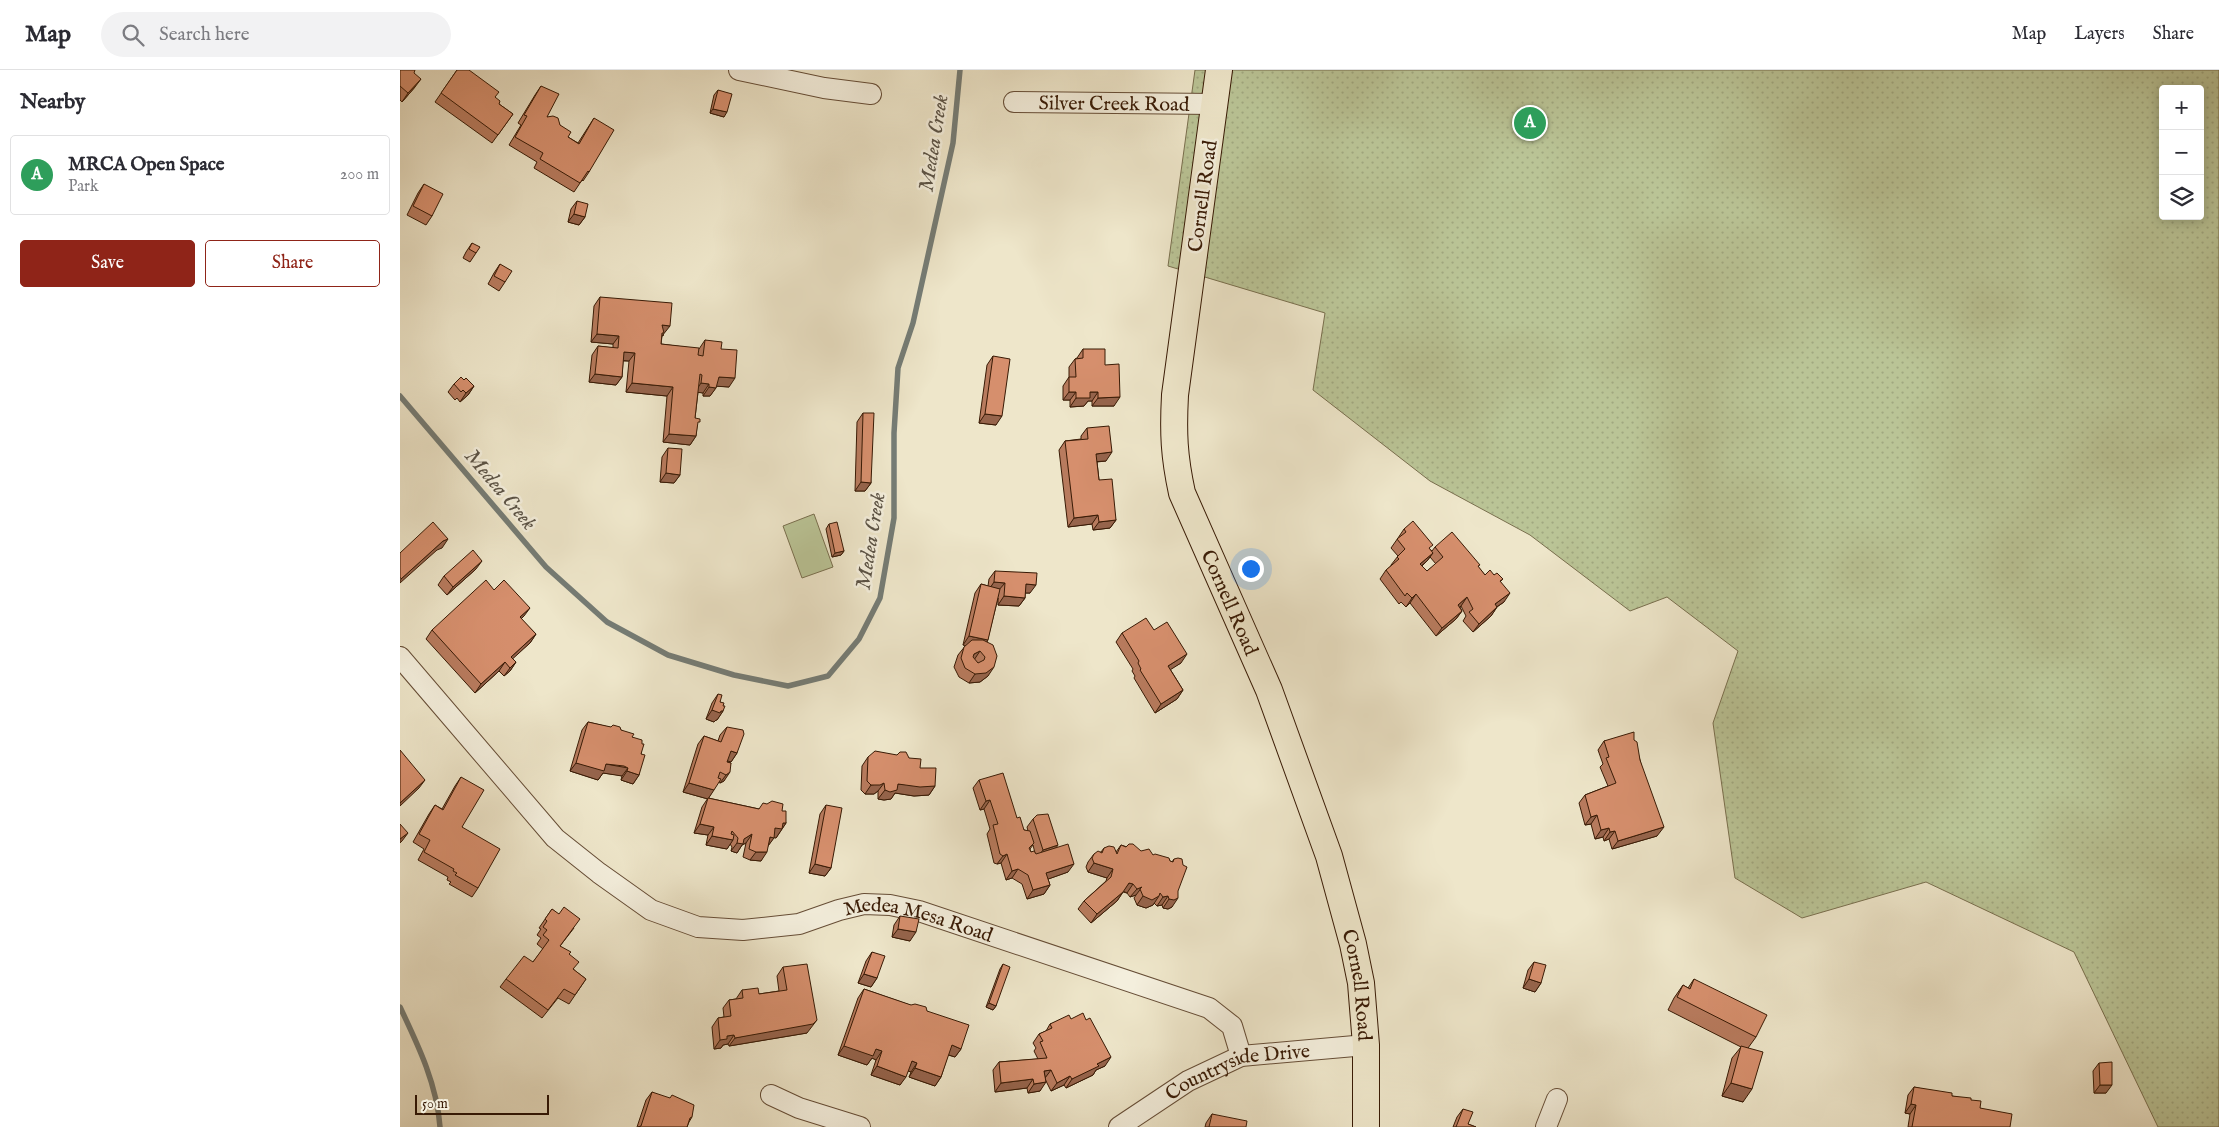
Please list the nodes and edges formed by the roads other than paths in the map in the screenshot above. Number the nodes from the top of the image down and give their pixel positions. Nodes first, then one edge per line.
1 (739, 70) edge
2 (1219, 70) edge
3 (871, 94) dead end
4 (1014, 102) dead end
5 (1214, 104) junction
6 (400, 657) edge
7 (1366, 1045) junction
8 (1241, 1056) junction
9 (771, 1095) dead end
10 (1557, 1099) dead end
11 (860, 1127) edge
12 (1119, 1127) edge
13 (1366, 1127) edge
14 (1546, 1127) edge

1 - 3 street
2 - 5 main road, Cornell Road
4 - 5 street, Silver Creek Road
5 - 7 main road, Cornell Road
6 - 8 street, Medea Mesa Road
7 - 8 street, Countryside Drive
7 - 13 main road, Cornell Road
8 - 12 street, Countryside Drive
9 - 11 street
10 - 14 street

